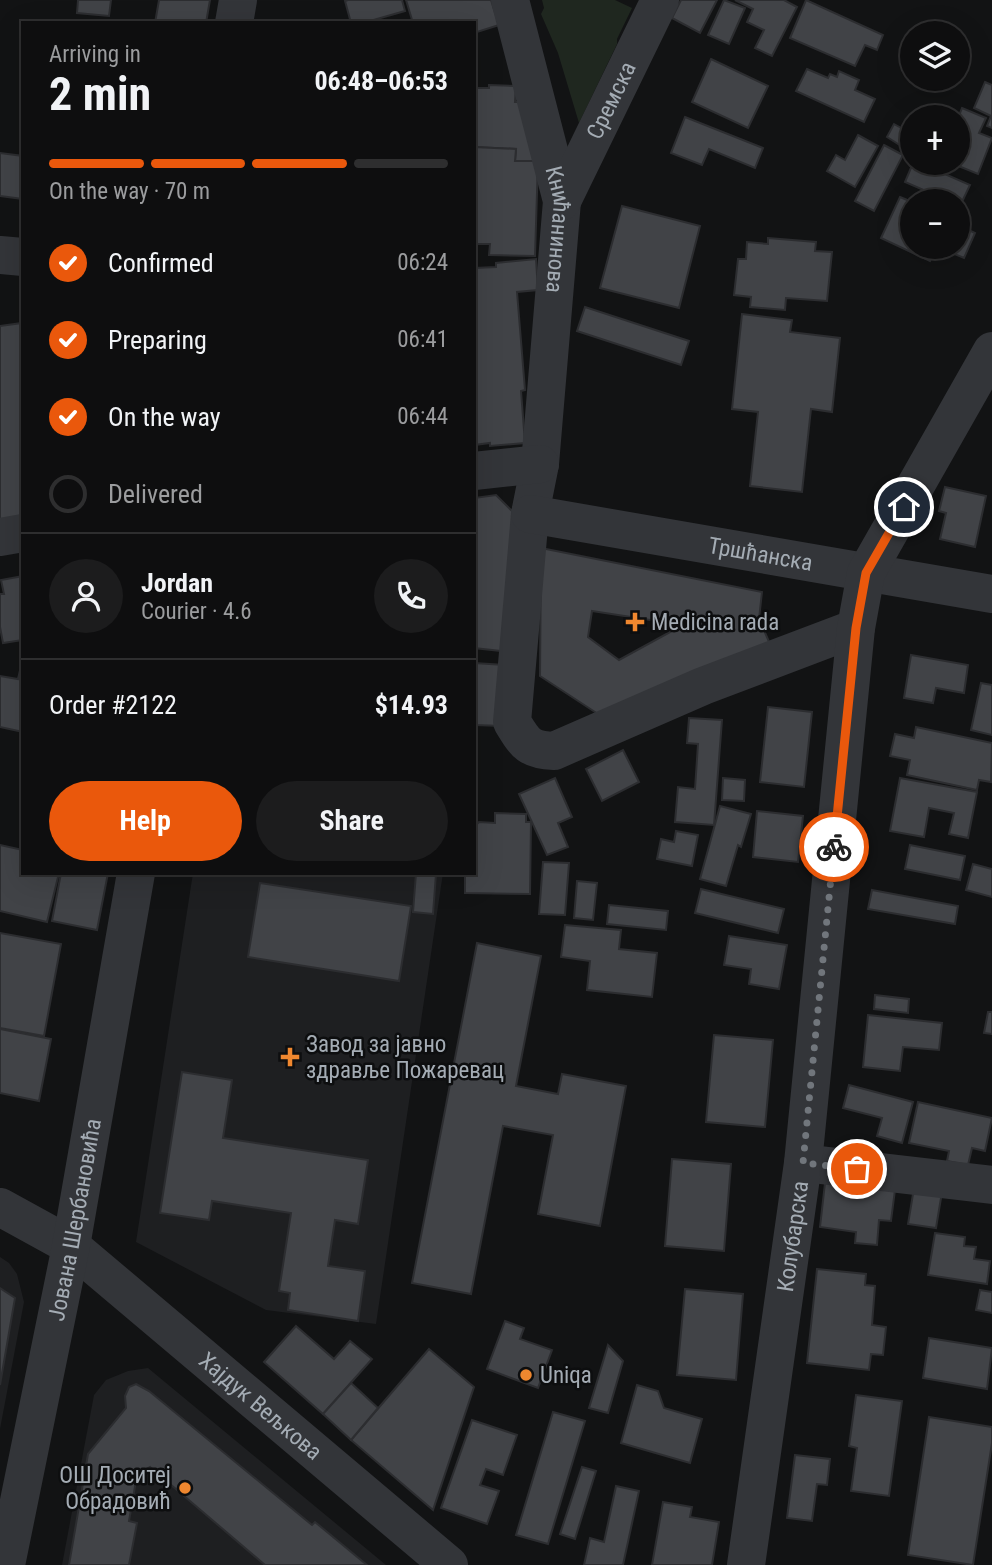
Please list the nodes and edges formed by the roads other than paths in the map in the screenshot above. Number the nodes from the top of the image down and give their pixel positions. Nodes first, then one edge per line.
1 (238, 0) edge
2 (510, 0) edge
3 (660, 0) edge
4 (234, 21) edge
5 (562, 201) junction
6 (0, 254) edge
7 (21, 257) edge
8 (992, 351) edge
9 (540, 464) junction
10 (476, 471) edge
11 (530, 514) junction
12 (21, 533) edge
13 (0, 537) edge
14 (866, 573) junction
15 (992, 594) edge
16 (856, 628) junction
17 (136, 875) edge
18 (803, 1163) junction
19 (992, 1185) edge
20 (0, 1207) edge
21 (71, 1246) junction
22 (6, 1565) edge
23 (449, 1565) edge
24 (746, 1565) edge

1 - 4 street
2 - 5 street, Книћанинова
3 - 5 street, Сремска
5 - 9 street, Книћанинова
6 - 7 street
8 - 14 street, Колубарска
9 - 10 street
9 - 11 street, Книћанинова
11 - 14 street, Тршћанска
11 - 16 street, Книћанинова
12 - 13 street
14 - 15 street, Тршћанска
14 - 16 street, Колубарска
16 - 18 street, Колубарска
17 - 21 street, Јована Шербановића
18 - 19 street
18 - 24 street, Колубарска
20 - 21 street, Хајдук Вељкова
21 - 22 street, Јована Шербановића
21 - 23 street, Хајдук Вељкова

